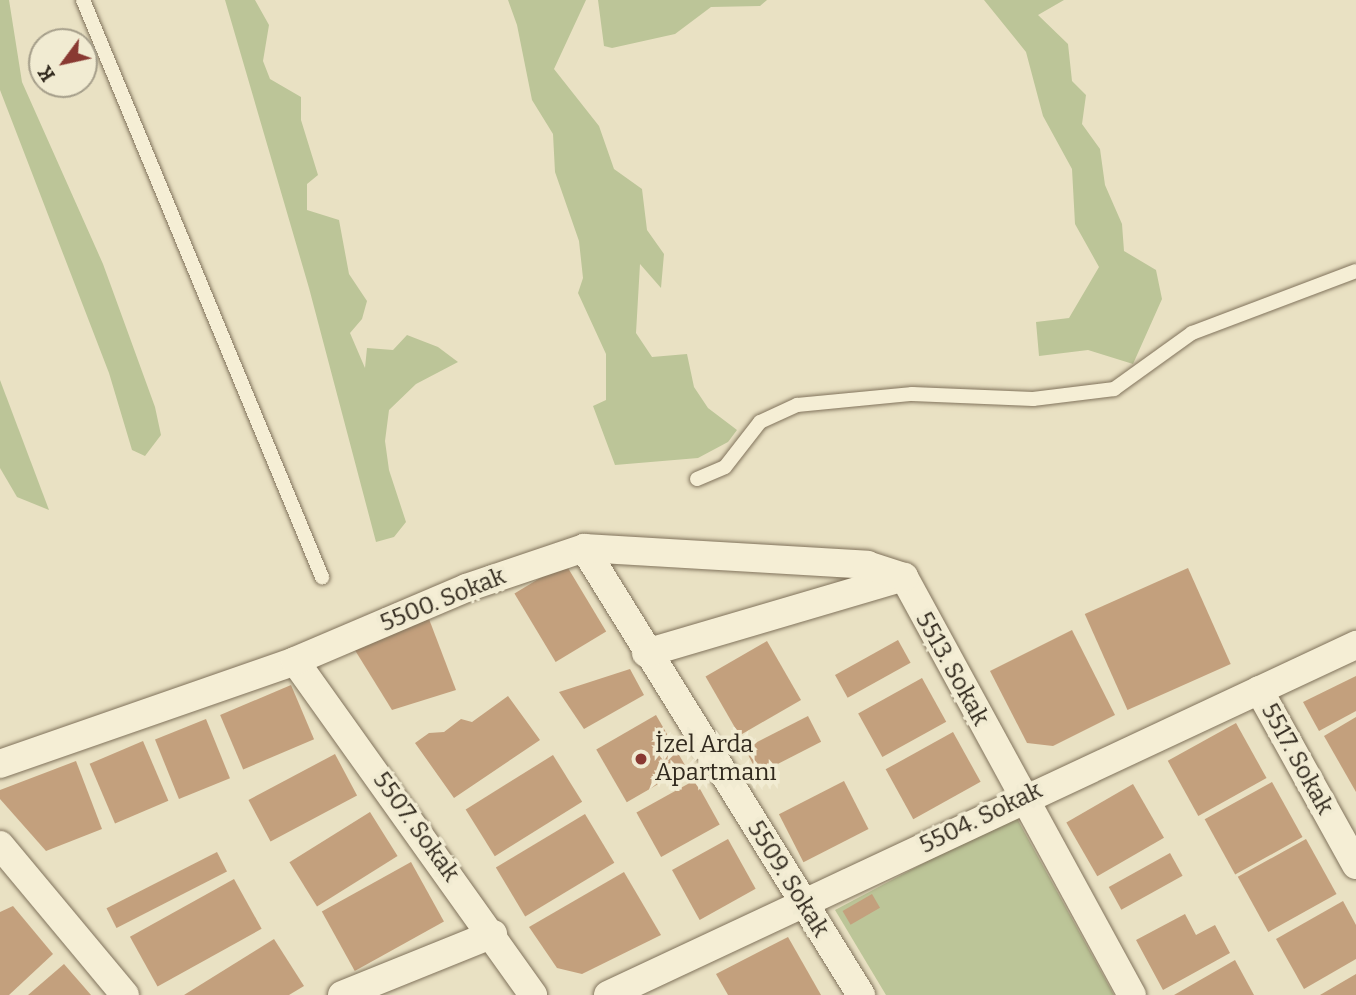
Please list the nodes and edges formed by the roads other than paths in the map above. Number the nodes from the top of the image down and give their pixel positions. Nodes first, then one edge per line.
1 (83, 0) edge
2 (1356, 271) edge
3 (697, 479) dead end
4 (584, 548) junction
5 (322, 577) dead end
6 (904, 577) junction
7 (1356, 645) edge
8 (646, 653) junction
9 (295, 661) junction
10 (1259, 690) junction
11 (0, 764) edge
12 (1022, 797) junction
13 (0, 845) edge
14 (1356, 865) edge
15 (804, 904) junction
16 (493, 934) junction
17 (125, 995) edge
18 (342, 995) edge
19 (533, 995) edge
20 (608, 995) edge
21 (861, 995) edge
22 (1132, 995) edge

1 - 5 lane
2 - 3 lane
4 - 6 street, 5500. Sokak
4 - 8 street, 5509. Sokak
4 - 9 street, 5500. Sokak
6 - 8 street
6 - 12 street, 5513. Sokak
7 - 10 street, 5504. Sokak
8 - 15 street, 5509. Sokak
9 - 11 street, 5500. Sokak
9 - 16 street, 5507. Sokak
10 - 12 street, 5504. Sokak
10 - 14 street, 5517. Sokak
12 - 15 street, 5504. Sokak
12 - 22 street, 5513. Sokak
13 - 17 street
15 - 20 street, 5504. Sokak
15 - 21 street, 5509. Sokak
16 - 18 street
16 - 19 street, 5507. Sokak

